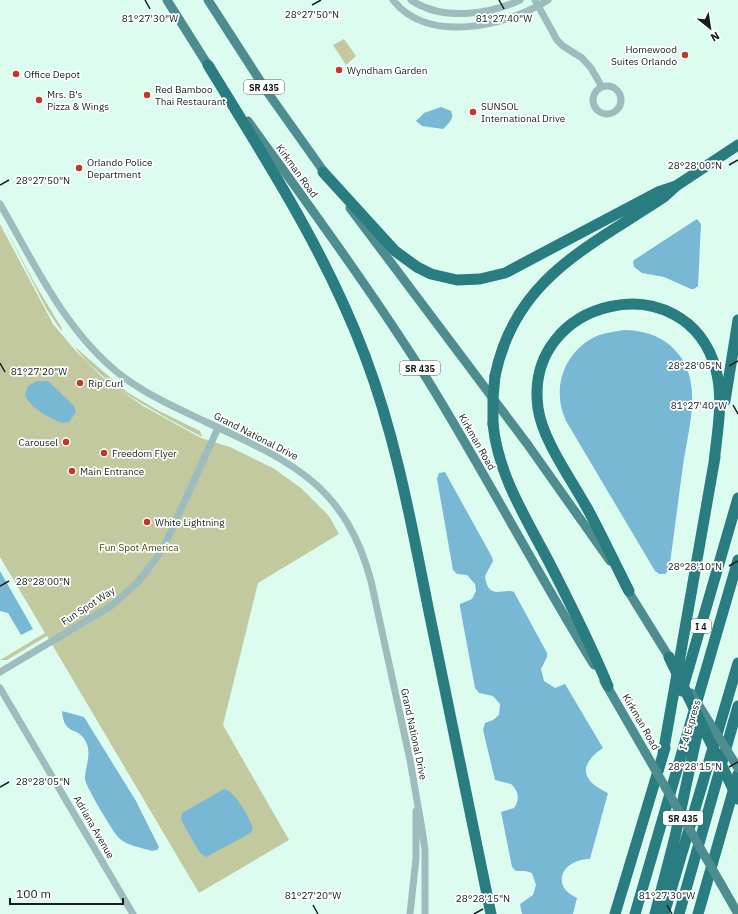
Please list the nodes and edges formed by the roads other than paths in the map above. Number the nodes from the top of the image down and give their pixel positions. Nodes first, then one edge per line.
1 (167, 0) edge
2 (208, 0) edge
3 (393, 0) edge
4 (411, 0) edge
5 (520, 0) edge
6 (548, 0) edge
7 (536, 3) edge
8 (425, 8) junction
9 (420, 21) junction
10 (208, 65) junction
11 (602, 87) dead end
12 (738, 145) edge
13 (324, 172) junction
14 (676, 186) junction
15 (0, 204) edge
16 (738, 320) edge
17 (218, 428) junction
18 (714, 464) junction
19 (738, 498) edge
20 (738, 560) edge
21 (629, 592) junction
22 (718, 628) junction
23 (669, 657) junction
24 (738, 663) edge
25 (0, 672) edge
26 (608, 686) junction
27 (0, 688) edge
28 (738, 706) edge
29 (663, 754) junction
30 (738, 768) edge
31 (738, 774) edge
32 (416, 794) junction
33 (738, 799) edge
34 (132, 912) edge
35 (124, 914) edge
36 (410, 914) edge
37 (425, 914) edge
38 (490, 914) edge
39 (615, 914) edge
40 (635, 914) edge
41 (655, 914) edge
42 (664, 914) edge
43 (679, 914) edge
44 (698, 914) edge
45 (738, 914) edge

1 - 10 main road, Kirkman Road / SR 435
2 - 13 main road, Kirkman Road / SR 435
3 - 9 street
4 - 8 street
5 - 8 street
6 - 7 street
7 - 9 street
7 - 11 street
8 - 9 street
10 - 26 main road, Kirkman Road / SR 435
10 - 38 highway
12 - 14 highway
13 - 14 highway
13 - 21 main road, Kirkman Road / SR 435
14 - 26 highway, bridge
15 - 17 street, Grand National Drive
16 - 18 highway
17 - 25 street, Fun Spot Way
17 - 32 street, Grand National Drive
18 - 21 highway
18 - 29 highway
19 - 29 highway, I 4
20 - 22 highway, I-4 Express
21 - 23 main road, Kirkman Road / SR 435
22 - 40 highway, I-4 Express
22 - 41 highway
23 - 30 main road, Kirkman Road / SR 435, bridge
23 - 33 highway, bridge
24 - 42 highway
26 - 45 main road, Kirkman Road / SR 435, bridge
27 - 34 street, Adriana Avenue
28 - 43 highway
29 - 39 highway, I 4
31 - 44 highway
32 - 36 street, Grand National Drive
32 - 37 street, Grand National Drive
34 - 35 street

